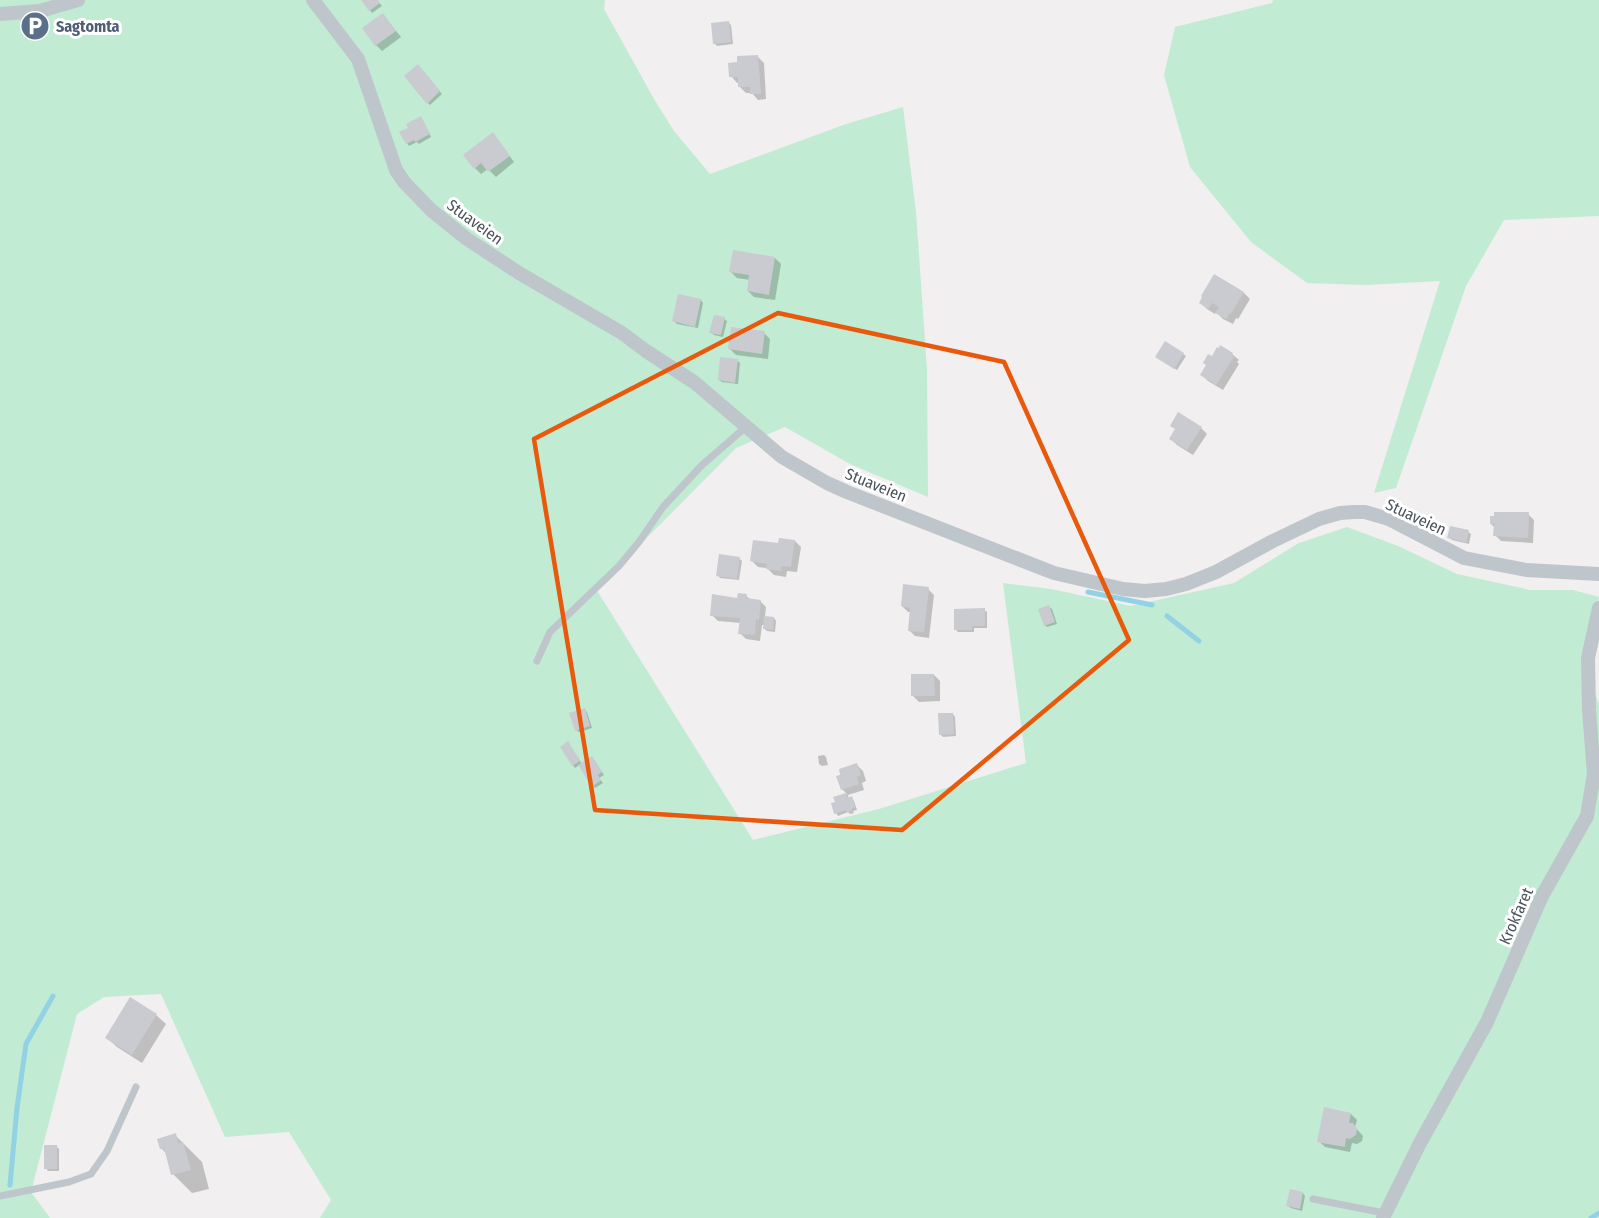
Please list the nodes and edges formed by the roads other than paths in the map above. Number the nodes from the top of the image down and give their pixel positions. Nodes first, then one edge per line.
1 (78, 0) edge
2 (313, 0) edge
3 (0, 14) edge
4 (747, 426) junction
5 (1599, 574) edge
6 (1599, 608) edge
7 (537, 661) dead end
8 (136, 1087) dead end
9 (0, 1196) edge
10 (1313, 1199) dead end
11 (1384, 1215) edge

1 - 3 street
2 - 4 street, Stuaveien
4 - 5 street, Stuaveien
4 - 7 lane
6 - 11 street, Krokfaret
8 - 9 lane
10 - 11 lane

